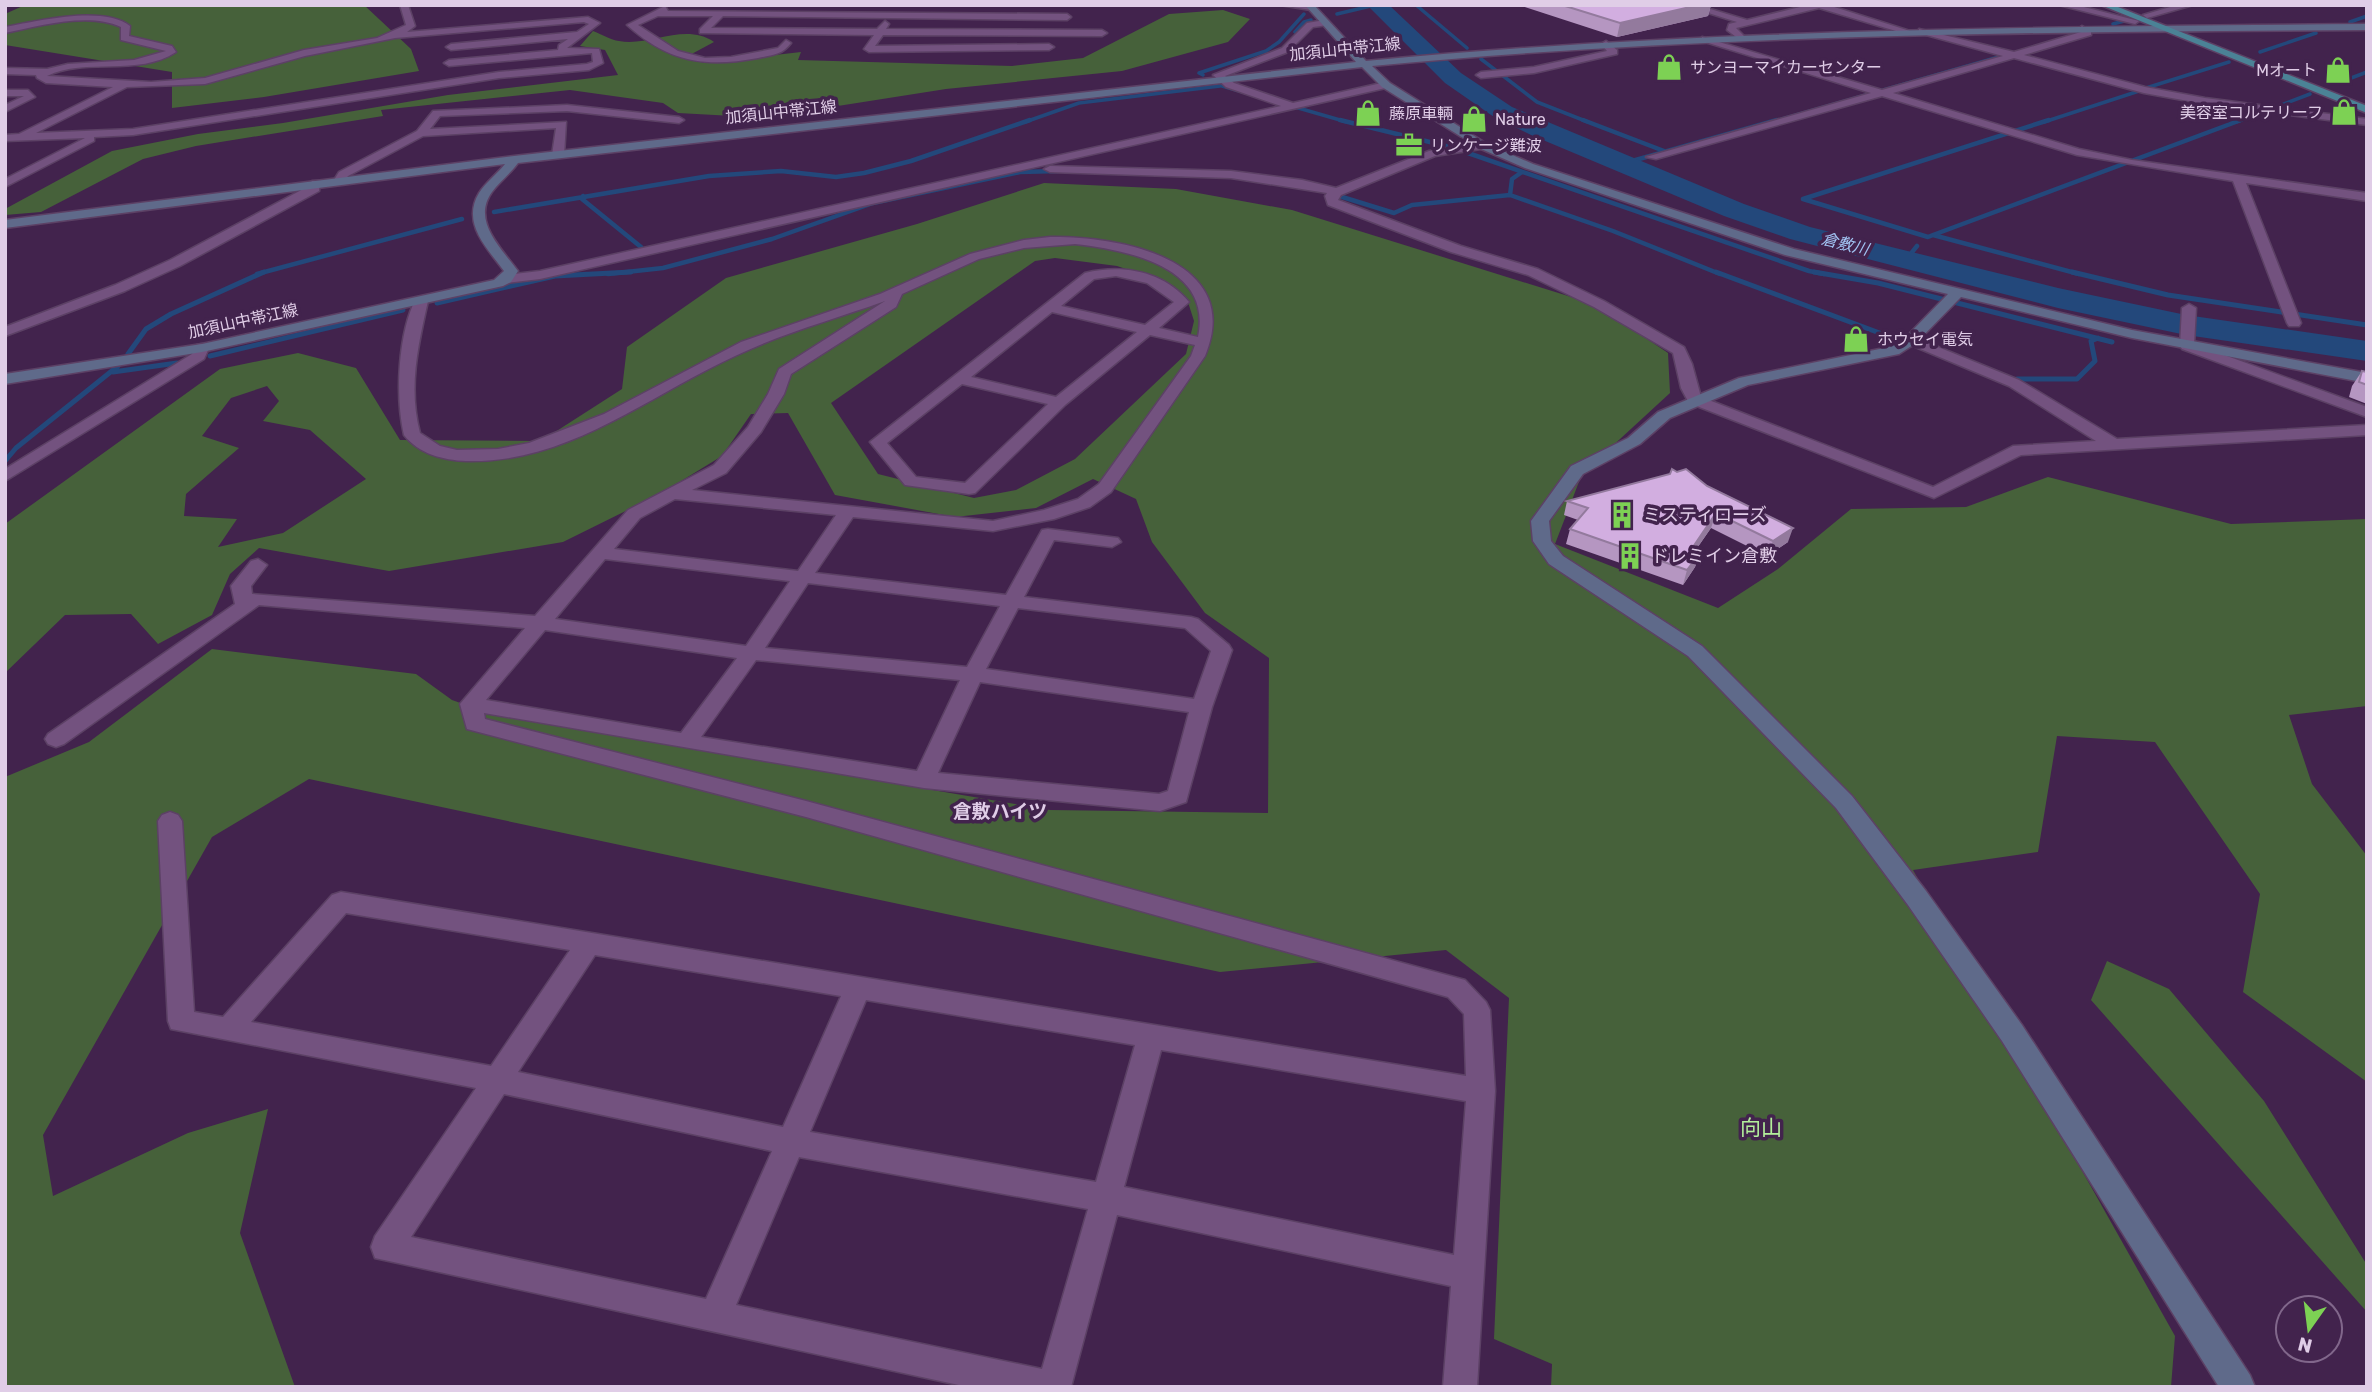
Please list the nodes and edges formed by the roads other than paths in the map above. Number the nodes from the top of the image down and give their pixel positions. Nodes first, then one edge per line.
1 (404, 5) edge
2 (674, 5) edge
3 (898, 5) edge
4 (1071, 5) edge
5 (1284, 5) edge
6 (1687, 5) edge
7 (1819, 5) edge
8 (2063, 5) edge
9 (2105, 5) edge
10 (2123, 5) edge
11 (2189, 5) edge
12 (1310, 6) edge
13 (654, 13) junction
14 (720, 14) junction
15 (2147, 15) junction
16 (891, 16) junction
17 (1067, 17) junction
18 (2135, 21) dead end
19 (1746, 22) junction
20 (1325, 23) junction
21 (2367, 27) edge
22 (2162, 28) junction
23 (2182, 28) junction
24 (2082, 29) junction
25 (5, 30) edge
26 (1922, 31) junction
27 (880, 32) junction
28 (1103, 32) dead end
29 (1909, 32) junction
30 (1062, 33) junction
31 (579, 35) junction
32 (394, 36) junction
33 (1740, 37) junction
34 (1705, 39) junction
35 (786, 43) dead end
36 (1606, 44) junction
37 (451, 47) dead end
38 (564, 52) junction
39 (2007, 55) junction
40 (449, 63) dead end
41 (1363, 64) junction
42 (5, 71) edge
43 (47, 72) junction
44 (1481, 75) dead end
45 (1221, 79) junction
46 (128, 83) junction
47 (1386, 85) junction
48 (1876, 92) junction
49 (5, 93) edge
50 (2367, 101) edge
51 (1288, 106) junction
52 (5, 109) edge
53 (2367, 110) edge
54 (679, 120) dead end
55 (2367, 122) edge
56 (421, 133) junction
57 (97, 135) junction
58 (5, 138) edge
59 (18, 138) junction
60 (5, 145) edge
61 (1483, 146) junction
62 (558, 155) junction
63 (1652, 157) dead end
64 (514, 159) junction
65 (1022, 167) junction
66 (2238, 178) junction
67 (340, 180) junction
68 (316, 183) junction
69 (5, 184) edge
70 (1337, 192) junction
71 (2367, 197) edge
72 (5, 224) edge
73 (506, 279) junction
74 (897, 292) junction
75 (1952, 298) junction
76 (421, 301) junction
77 (1052, 308) junction
78 (2188, 309) dead end
79 (2291, 317) dead end
80 (1146, 330) junction
81 (5, 332) edge
82 (1911, 340) junction
83 (1204, 343) junction
84 (2187, 343) junction
85 (202, 348) junction
86 (2367, 378) edge
87 (5, 379) edge
88 (960, 379) junction
89 (1695, 400) junction
90 (1059, 402) junction
91 (2367, 412) edge
92 (2367, 430) edge
93 (2113, 444) junction
94 (5, 476) edge
95 (675, 495) junction
96 (848, 511) junction
97 (993, 526) junction
98 (1048, 534) junction
99 (1112, 542) dead end
100 (600, 553) junction
101 (258, 565) dead end
102 (804, 577) junction
103 (1012, 601) junction
104 (245, 606) junction
105 (540, 624) junction
106 (751, 653) junction
107 (973, 674) junction
108 (471, 704) junction
109 (1201, 707) junction
110 (56, 739) dead end
111 (686, 742) junction
112 (924, 780) junction
113 (170, 821) dead end
114 (589, 943) junction
115 (858, 988) junction
116 (228, 1030) junction
117 (1151, 1036) junction
118 (497, 1080) junction
119 (1481, 1091) junction
120 (791, 1142) junction
121 (1106, 1198) junction
122 (1468, 1274) junction
123 (715, 1316) junction
124 (1048, 1387) edge
125 (1054, 1387) edge
126 (1460, 1387) edge
127 (2238, 1387) edge

1 - 32 street
2 - 13 street
3 - 16 street
4 - 17 street
5 - 12 street
6 - 19 street
7 - 19 street
7 - 29 street
8 - 18 street
9 - 22 main road
10 - 15 main road
11 - 15 street
12 - 20 main road
13 - 14 street
13 - 35 street
14 - 16 street
14 - 27 street
15 - 23 main road
16 - 17 street
16 - 27 street
17 - 30 street
19 - 33 street
20 - 41 main road
20 - 45 street
21 - 23 main road, 加須山中帯江線
22 - 23 main road, 加須山中帯江線
22 - 24 main road, 加須山中帯江線
22 - 53 main road
23 - 50 main road
24 - 26 main road, 加須山中帯江線
24 - 39 street
25 - 43 street
26 - 29 main road, 加須山中帯江線
26 - 39 street
27 - 30 street
27 - 30 street
28 - 30 street
29 - 33 main road, 加須山中帯江線
31 - 32 street
31 - 37 street
31 - 38 street
32 - 46 street
33 - 34 main road, 加須山中帯江線
34 - 36 main road, 加須山中帯江線
34 - 48 street
36 - 41 main road, 加須山中帯江線
36 - 44 street
38 - 40 street
38 - 57 street
39 - 48 street
39 - 55 street
41 - 45 main road, 加須山中帯江線
41 - 47 main road
42 - 43 street
43 - 46 street
45 - 51 street
45 - 62 main road, 加須山中帯江線
46 - 59 street
47 - 51 street
47 - 61 main road
48 - 63 street
48 - 66 street
49 - 52 street
51 - 65 street
54 - 56 street
56 - 62 street
56 - 67 street
57 - 59 street
57 - 69 street
58 - 59 street
59 - 60 street
61 - 70 street
61 - 75 main road
62 - 64 main road, 加須山中帯江線
64 - 67 main road, 加須山中帯江線
64 - 73 main road
65 - 70 street
65 - 73 street
66 - 71 street
66 - 79 street
67 - 68 main road, 加須山中帯江線
68 - 72 main road, 加須山中帯江線
68 - 81 street
70 - 89 street
73 - 76 main road, 加須山中帯江線
74 - 76 street
74 - 83 street
74 - 95 street
75 - 82 main road
75 - 84 main road
76 - 85 main road, 加須山中帯江線
77 - 80 street
77 - 80 street
77 - 88 street
78 - 84 street
80 - 83 street
80 - 90 street
82 - 89 main road
82 - 93 street
83 - 97 street
84 - 86 main road
84 - 91 street
85 - 87 main road, 加須山中帯江線
85 - 94 street
88 - 90 street
88 - 90 street
89 - 93 street
89 - 127 main road
92 - 93 street
95 - 96 street
95 - 100 street
96 - 97 street
96 - 102 street
97 - 98 street
98 - 99 street
98 - 103 street
100 - 102 street
100 - 105 street
101 - 104 street
102 - 103 street
102 - 106 street
103 - 107 street
103 - 109 street
104 - 105 street
104 - 110 street
105 - 106 street
105 - 108 street
106 - 107 street
106 - 111 street
107 - 109 street
107 - 112 street
108 - 111 street
108 - 119 street
109 - 112 street
111 - 112 street
113 - 116 street
114 - 115 street
114 - 116 street
114 - 118 street
115 - 117 street
115 - 120 street
116 - 118 street
117 - 119 street
117 - 121 street
118 - 120 street
118 - 123 street
119 - 122 street
120 - 121 street
120 - 123 street
121 - 122 street
121 - 125 street
122 - 126 street
123 - 124 street

